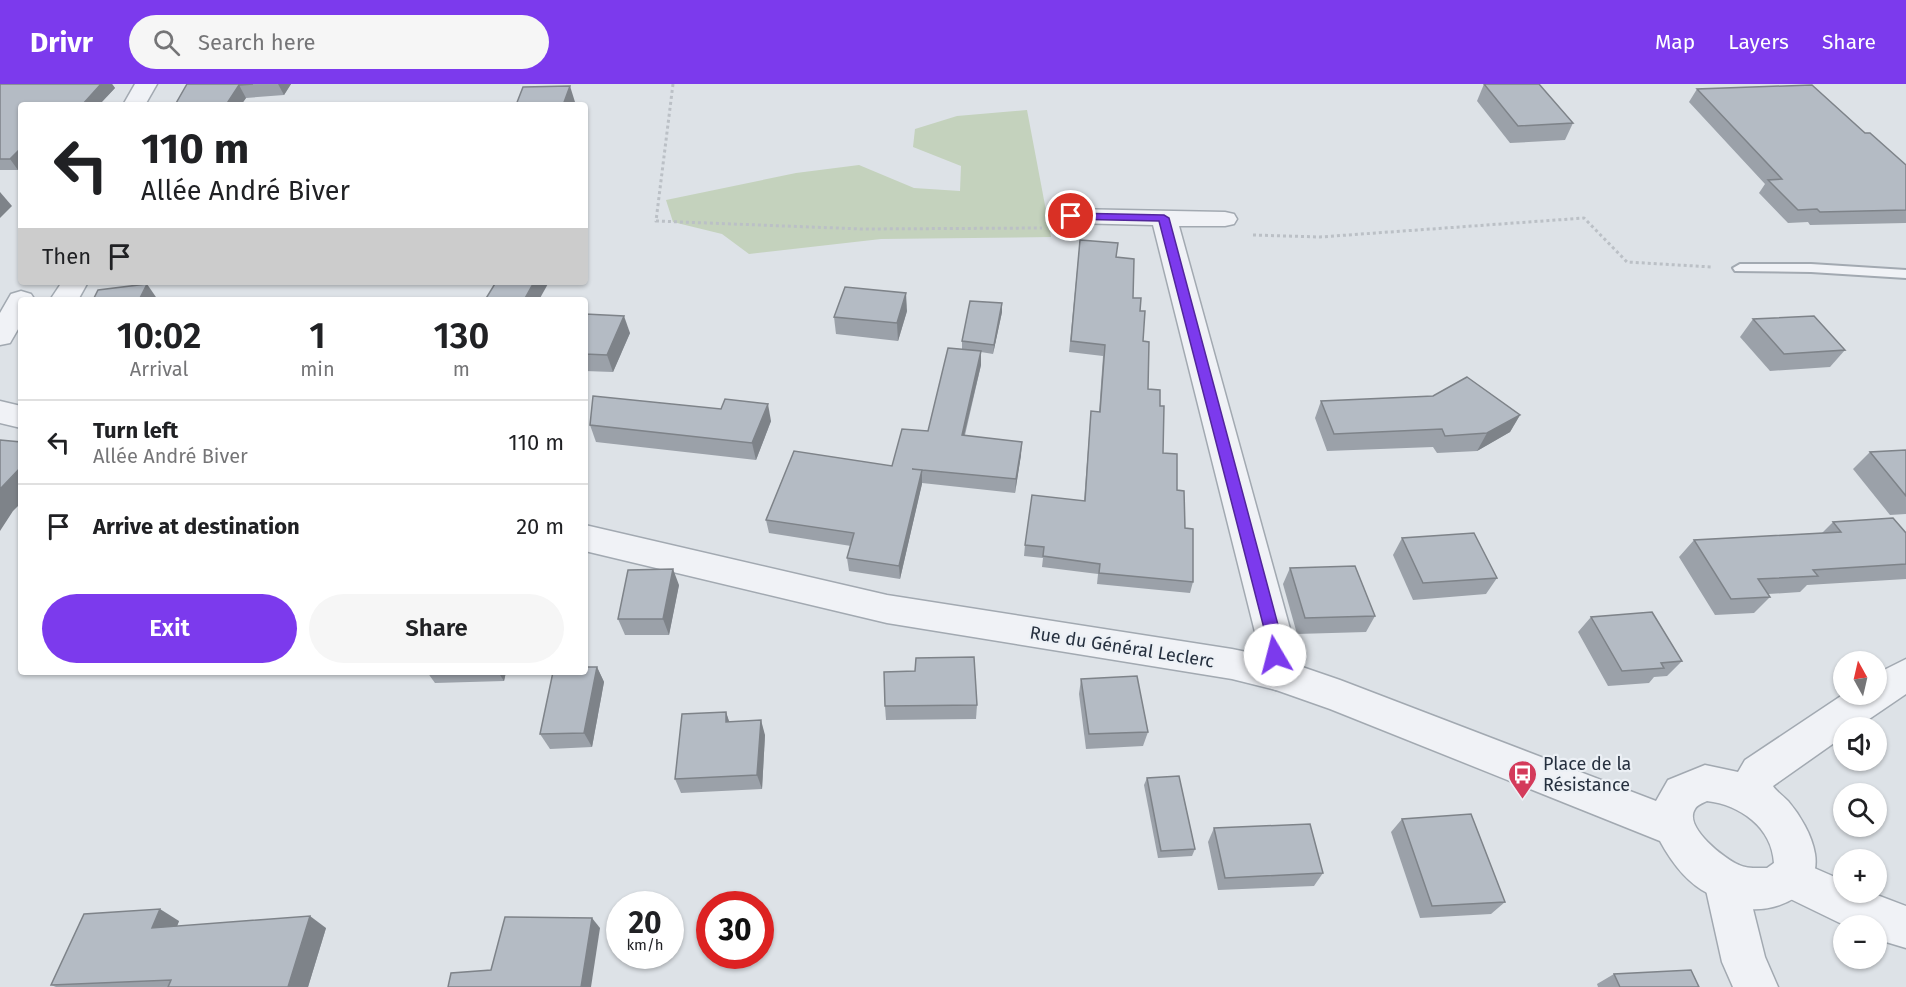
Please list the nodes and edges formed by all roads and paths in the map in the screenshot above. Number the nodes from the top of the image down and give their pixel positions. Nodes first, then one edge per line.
1 (146, 84) edge
2 (136, 102) edge
3 (1071, 216) dead end
4 (1164, 218) junction
5 (1225, 219) dead end
6 (1740, 268) dead end
7 (1906, 274) edge
8 (18, 305) edge
9 (0, 336) edge
10 (18, 346) edge
11 (0, 350) edge
12 (0, 412) edge
13 (18, 416) edge
14 (588, 539) edge
15 (1276, 674) junction
16 (1906, 675) edge
17 (1887, 687) edge
18 (1859, 705) edge
19 (1746, 793) junction
20 (1675, 828) junction
21 (1789, 877) junction
22 (1725, 881) junction
23 (1906, 927) edge
24 (1756, 987) edge

1 - 2 street
3 - 4 street
4 - 5 street
4 - 15 street
6 - 7 lane
8 - 9 street
10 - 11 street
12 - 13 street
14 - 15 street, Rue du Général Leclerc
15 - 20 street, Rue du Général Leclerc
16 - 17 street
18 - 19 street
19 - 20 street
19 - 21 street
20 - 22 street
21 - 22 street
21 - 23 street
22 - 24 street

